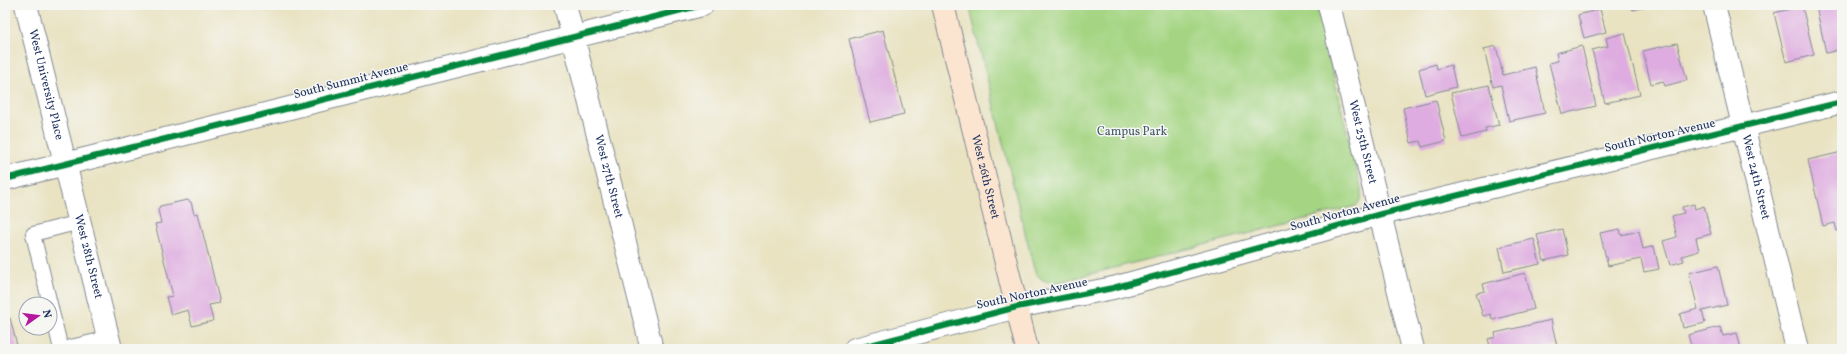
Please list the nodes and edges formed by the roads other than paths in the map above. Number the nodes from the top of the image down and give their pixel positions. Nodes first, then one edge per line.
1 (26, 5) edge
2 (565, 5) edge
3 (702, 5) edge
4 (943, 5) edge
5 (1329, 5) edge
6 (1714, 5) edge
7 (573, 37) junction
8 (1842, 102) edge
9 (1744, 127) junction
10 (66, 164) junction
11 (5, 179) edge
12 (1381, 214) junction
13 (80, 222) junction
14 (1017, 307) junction
15 (110, 343) edge
16 (62, 349) edge
17 (652, 349) edge
18 (855, 349) edge
19 (1027, 349) edge
20 (1413, 349) edge
21 (1797, 349) edge

1 - 10 street, West University Place
2 - 7 street, West 27th Street
3 - 7 street, South Summit Avenue
4 - 14 main road, West 26th Street
5 - 12 street, West 25th Street
6 - 9 street, West 24th Street
7 - 10 street, South Summit Avenue
7 - 17 street, West 27th Street
8 - 9 street, South Norton Avenue
9 - 12 street, South Norton Avenue
9 - 21 street, West 24th Street
10 - 11 street, South Summit Avenue
10 - 13 street, West 28th Street
12 - 14 street, South Norton Avenue
12 - 20 street, West 25th Street
13 - 15 street, West 28th Street
13 - 16 lane
14 - 18 street, South Norton Avenue
14 - 19 main road, West 26th Street
15 - 16 lane

